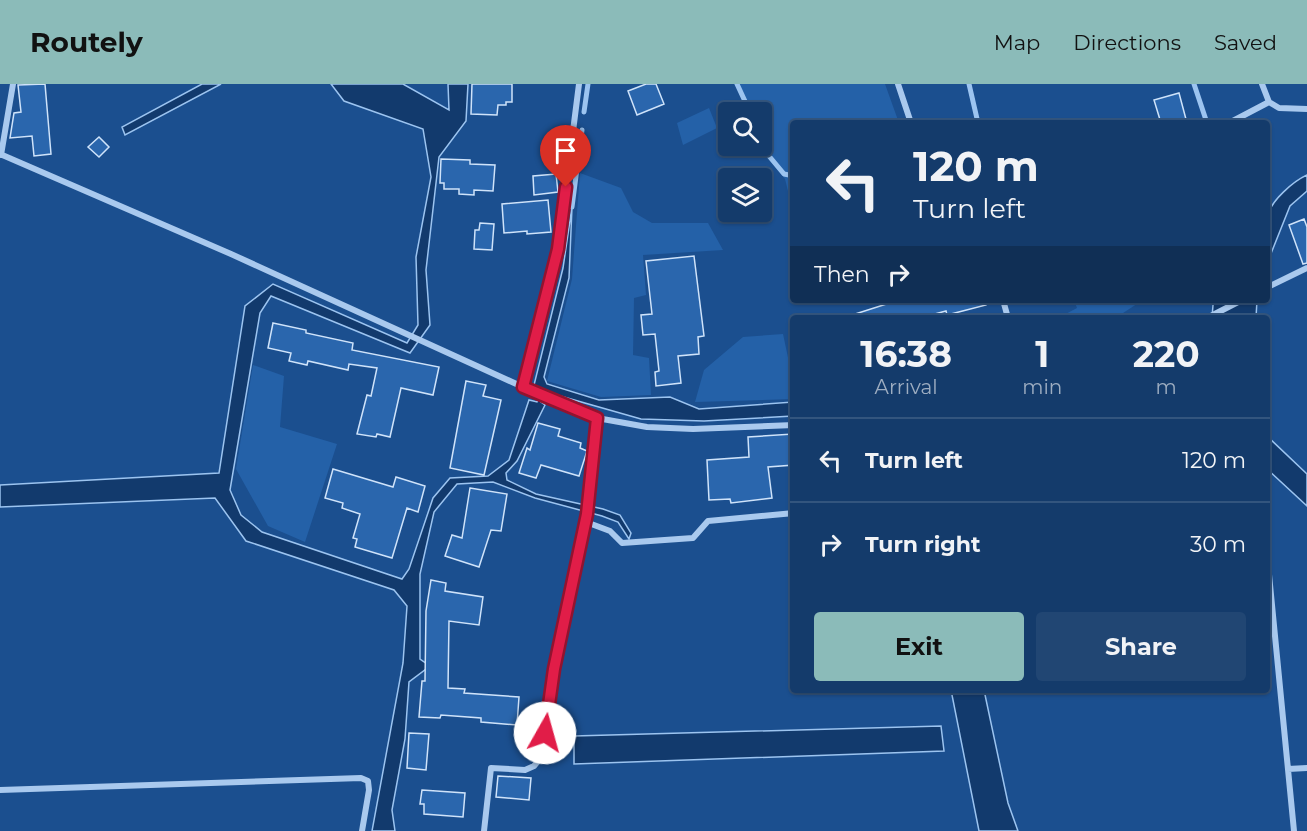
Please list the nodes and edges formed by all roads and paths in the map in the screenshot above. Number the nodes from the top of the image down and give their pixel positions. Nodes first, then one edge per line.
1 (13, 84) edge
2 (579, 84) edge
3 (898, 84) edge
4 (1262, 84) edge
5 (1269, 102) junction
6 (1307, 109) edge
7 (910, 120) edge
8 (1235, 120) edge
9 (1, 155) edge
10 (1307, 268) edge
11 (1270, 286) edge
12 (1236, 303) edge
13 (1213, 315) edge
14 (523, 387) junction
15 (597, 418) junction
16 (790, 425) edge
17 (790, 513) edge
18 (586, 522) junction
19 (1270, 584) edge
20 (1307, 768) edge
21 (1288, 769) junction
22 (0, 790) edge
23 (362, 831) edge
24 (484, 831) edge
25 (1294, 831) edge

1 - 9 street
2 - 14 street
3 - 7 street
4 - 5 street
5 - 6 street
5 - 8 street
9 - 14 street
10 - 11 street
12 - 13 street
14 - 15 street
15 - 16 street
15 - 18 street
17 - 18 street
18 - 24 street
19 - 21 street
20 - 21 street
21 - 25 street
22 - 23 street

